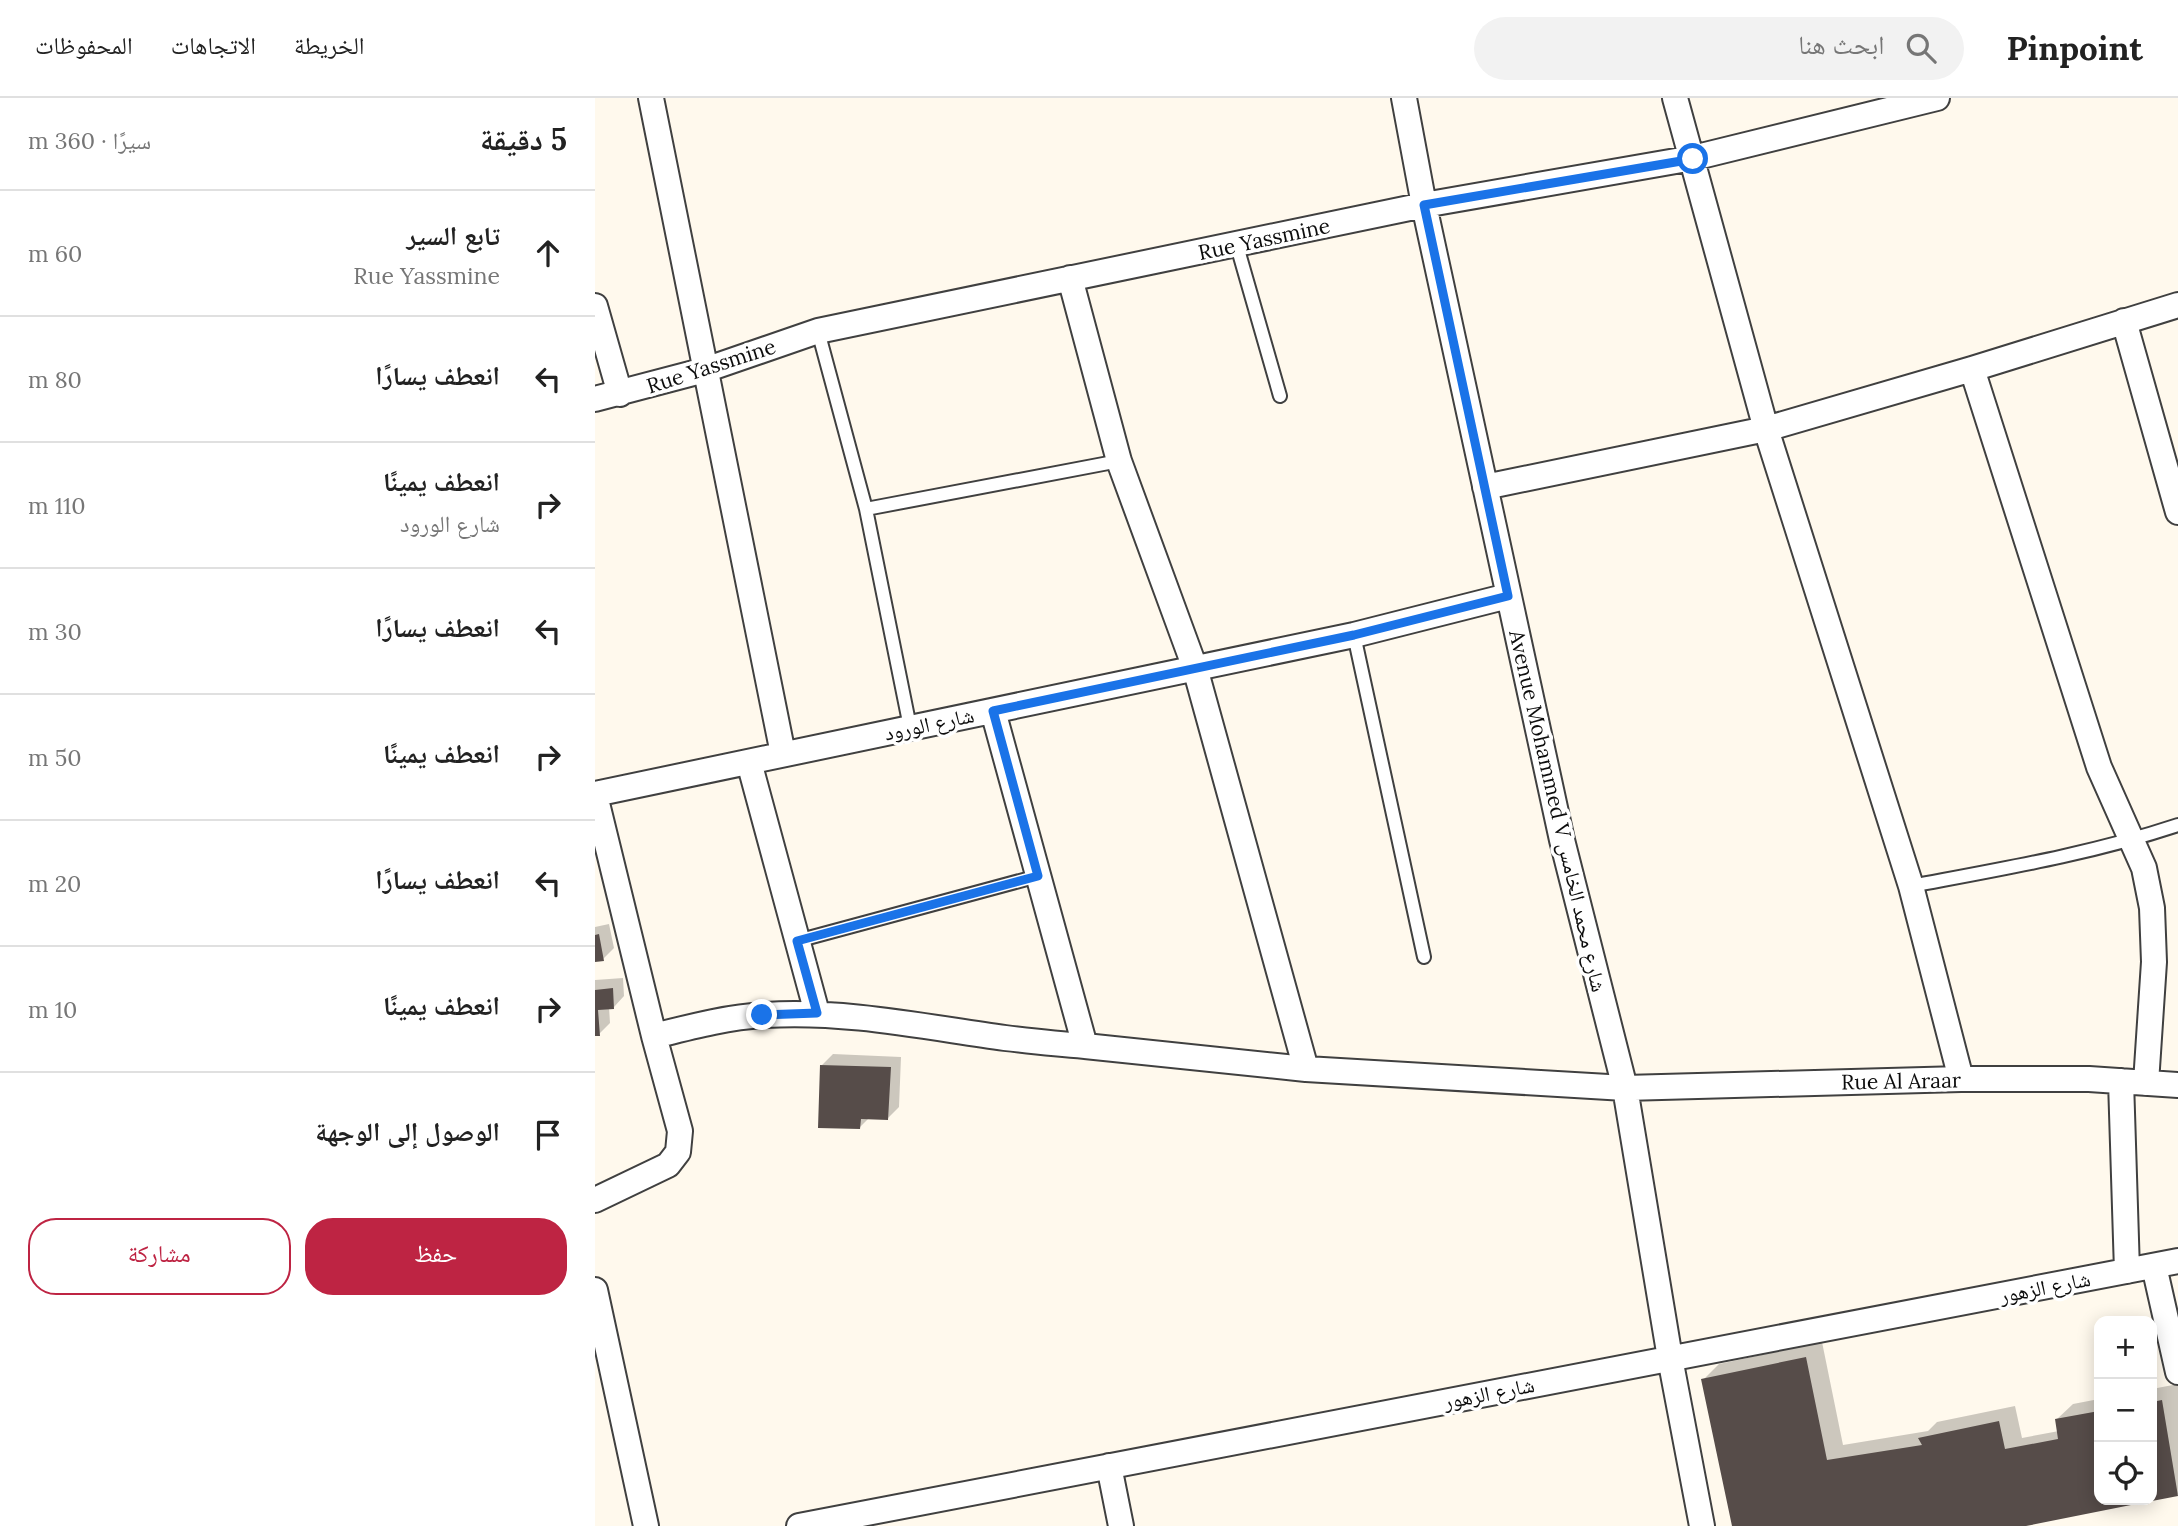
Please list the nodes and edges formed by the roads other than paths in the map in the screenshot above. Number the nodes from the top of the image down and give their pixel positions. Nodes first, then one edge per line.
1 (651, 98) edge
2 (1404, 98) edge
3 (1675, 98) edge
4 (1937, 98) edge
5 (1693, 159) junction
6 (1424, 205) junction
7 (1237, 246) junction
8 (1070, 278) junction
9 (2178, 305) edge
10 (595, 306) edge
11 (2124, 321) junction
12 (818, 331) junction
13 (1972, 369) junction
14 (705, 370) junction
15 (619, 394) junction
16 (1280, 396) dead end
17 (595, 399) edge
18 (1766, 429) junction
19 (1119, 461) junction
20 (1485, 487) junction
21 (866, 509) junction
22 (2178, 512) edge
23 (1508, 596) junction
24 (1354, 635) junction
25 (1195, 668) junction
26 (993, 711) junction
27 (910, 727) junction
28 (783, 754) junction
29 (749, 762) junction
30 (595, 794) edge
31 (2178, 825) edge
32 (2133, 840) junction
33 (1038, 876) junction
34 (1911, 886) junction
35 (797, 941) junction
36 (1424, 957) dead end
37 (817, 1013) junction
38 (654, 1036) junction
39 (1085, 1046) junction
40 (1306, 1069) junction
41 (1961, 1079) junction
42 (2121, 1081) junction
43 (2146, 1083) junction
44 (2178, 1085) edge
45 (1625, 1088) junction
46 (595, 1200) edge
47 (2178, 1261) edge
48 (2154, 1266) junction
49 (2127, 1271) junction
50 (595, 1290) edge
51 (1670, 1359) junction
52 (2178, 1372) edge
53 (1109, 1466) junction
54 (646, 1526) edge
55 (799, 1526) edge
56 (1121, 1526) edge
57 (1702, 1526) edge

1 - 14 street
2 - 6 street, Avenue Mohammed V شارع محمد الخامس
3 - 5 street
4 - 5 street, Rue Yassmine
5 - 6 street, Rue Yassmine
5 - 18 street
6 - 7 street, Rue Yassmine
6 - 20 street, Avenue Mohammed V شارع محمد الخامس
7 - 8 street, Rue Yassmine
7 - 16 lane
8 - 12 street, Rue Yassmine
8 - 19 street
9 - 11 street
10 - 15 street
11 - 13 street
11 - 22 street
12 - 14 street, Rue Yassmine
12 - 21 lane
13 - 18 street
13 - 32 street
14 - 15 street, Rue Yassmine
14 - 28 street
15 - 17 street, Rue Yassmine
18 - 20 street
18 - 34 street
19 - 21 lane
19 - 25 street
20 - 23 street, Avenue Mohammed V شارع محمد الخامس
21 - 27 lane
23 - 24 street, شارع الورود
23 - 45 street, Avenue Mohammed V شارع محمد الخامس
24 - 25 street, شارع الورود
24 - 36 lane
25 - 26 street, شارع الورود
25 - 40 street
26 - 27 street, شارع الورود
26 - 33 street
27 - 28 street, شارع الورود
28 - 29 street, شارع الورود
29 - 30 street, شارع الورود
29 - 35 street
30 - 38 street
31 - 32 lane
32 - 34 lane
32 - 43 street
33 - 35 lane
33 - 39 street
34 - 41 street
35 - 37 street
37 - 38 street, Rue Al Araar
37 - 39 street, Rue Al Araar
38 - 46 street
39 - 40 street, Rue Al Araar
40 - 45 street, Rue Al Araar
41 - 42 street, Rue Al Araar
41 - 45 street, Rue Al Araar
42 - 43 street, Rue Al Araar
42 - 49 street
43 - 44 street, Rue Al Araar
45 - 51 street, Avenue Mohammed V شارع محمد الخامس
47 - 48 street, شارع الزهور
48 - 49 street, شارع الزهور
48 - 52 street
49 - 51 street, شارع الزهور
50 - 54 street
51 - 53 street, شارع الزهور
51 - 57 street, Avenue Mohammed V شارع محمد الخامس
53 - 55 street, شارع الزهور
53 - 56 street

